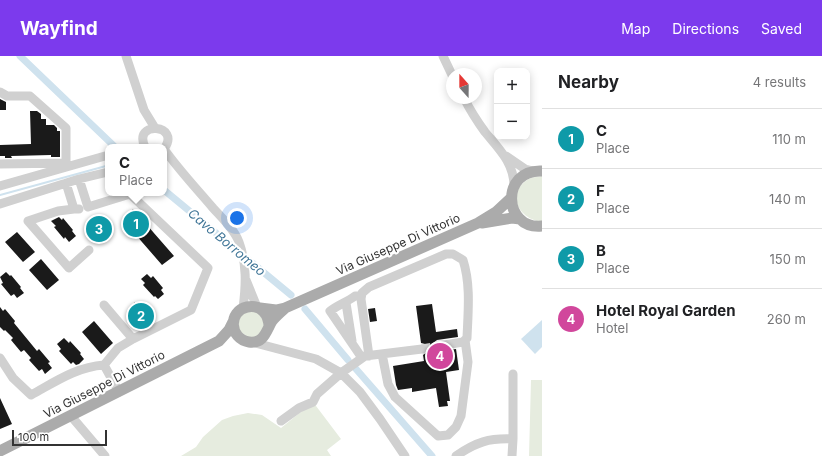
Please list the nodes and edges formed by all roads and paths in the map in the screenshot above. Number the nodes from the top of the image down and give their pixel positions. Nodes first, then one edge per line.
1 (126, 56) edge
2 (443, 56) edge
3 (449, 68) edge
4 (0, 92) edge
5 (467, 104) edge
6 (151, 129) junction
7 (144, 144) edge
8 (167, 144) edge
9 (167, 153) edge
10 (503, 154) junction
11 (105, 156) dead end
12 (0, 164) edge
13 (538, 171) edge
14 (105, 173) edge
15 (80, 179) junction
16 (66, 183) junction
17 (0, 186) edge
18 (514, 186) junction
19 (124, 196) edge
20 (132, 196) edge
21 (511, 198) junction
22 (0, 204) edge
23 (73, 206) junction
24 (88, 207) junction
25 (520, 219) junction
26 (478, 223) junction
27 (542, 226) edge
28 (89, 250) dead end
29 (246, 279) junction
30 (362, 296) junction
31 (346, 303) junction
32 (104, 306) dead end
33 (243, 308) junction
34 (258, 308) junction
35 (285, 308) junction
36 (233, 322) junction
37 (268, 329) junction
38 (133, 339) junction
39 (465, 340) junction
40 (219, 341) junction
41 (247, 341) junction
42 (353, 344) junction
43 (438, 346) tunnel mouth
44 (272, 348) junction
45 (422, 349) tunnel mouth
46 (382, 354) junction
47 (366, 357) junction
48 (0, 358) edge
49 (104, 365) junction
50 (341, 373) junction
51 (513, 374) dead end
52 (119, 392) junction
53 (71, 416) junction
54 (281, 421) dead end
55 (513, 439) junction
56 (0, 451) edge
57 (105, 456) edge
58 (405, 456) edge
59 (456, 456) edge
60 (512, 456) edge

1 - 6 street
2 - 3 street
4 - 12 street
5 - 10 street
6 - 7 street
6 - 8 street
9 - 29 street
10 - 13 street
10 - 18 street
11 - 17 street
13 - 18 main road
14 - 15 street
15 - 16 street
15 - 24 street
16 - 22 street
16 - 23 street
18 - 21 main road
19 - 24 street
20 - 38 street
21 - 25 main road
21 - 26 main road, Via Giuseppe Di Vittorio
23 - 24 street
23 - 28 street
25 - 26 main road, Via Giuseppe Di Vittorio
25 - 27 main road
26 - 35 main road, Via Giuseppe Di Vittorio
29 - 33 street
29 - 34 street
30 - 31 street
30 - 39 street
30 - 47 street
31 - 42 street
31 - 42 street
32 - 38 street
33 - 34 main road
33 - 36 main road
34 - 35 main road
34 - 37 main road
35 - 37 main road
36 - 40 main road, Via Giuseppe Di Vittorio
36 - 41 main road
37 - 41 main road
37 - 44 street
38 - 49 street
39 - 43 street
39 - 46 street
40 - 41 main road, Via Giuseppe Di Vittorio
40 - 52 main road, Via Giuseppe Di Vittorio
41 - 44 street
42 - 47 street
44 - 50 street
45 - 46 street
46 - 47 street
47 - 50 street
48 - 49 street
49 - 52 street
50 - 54 street
50 - 58 street
51 - 55 street
52 - 53 main road, Via Giuseppe Di Vittorio
53 - 56 main road, Via Giuseppe Di Vittorio
53 - 57 street
55 - 59 street
55 - 60 street

